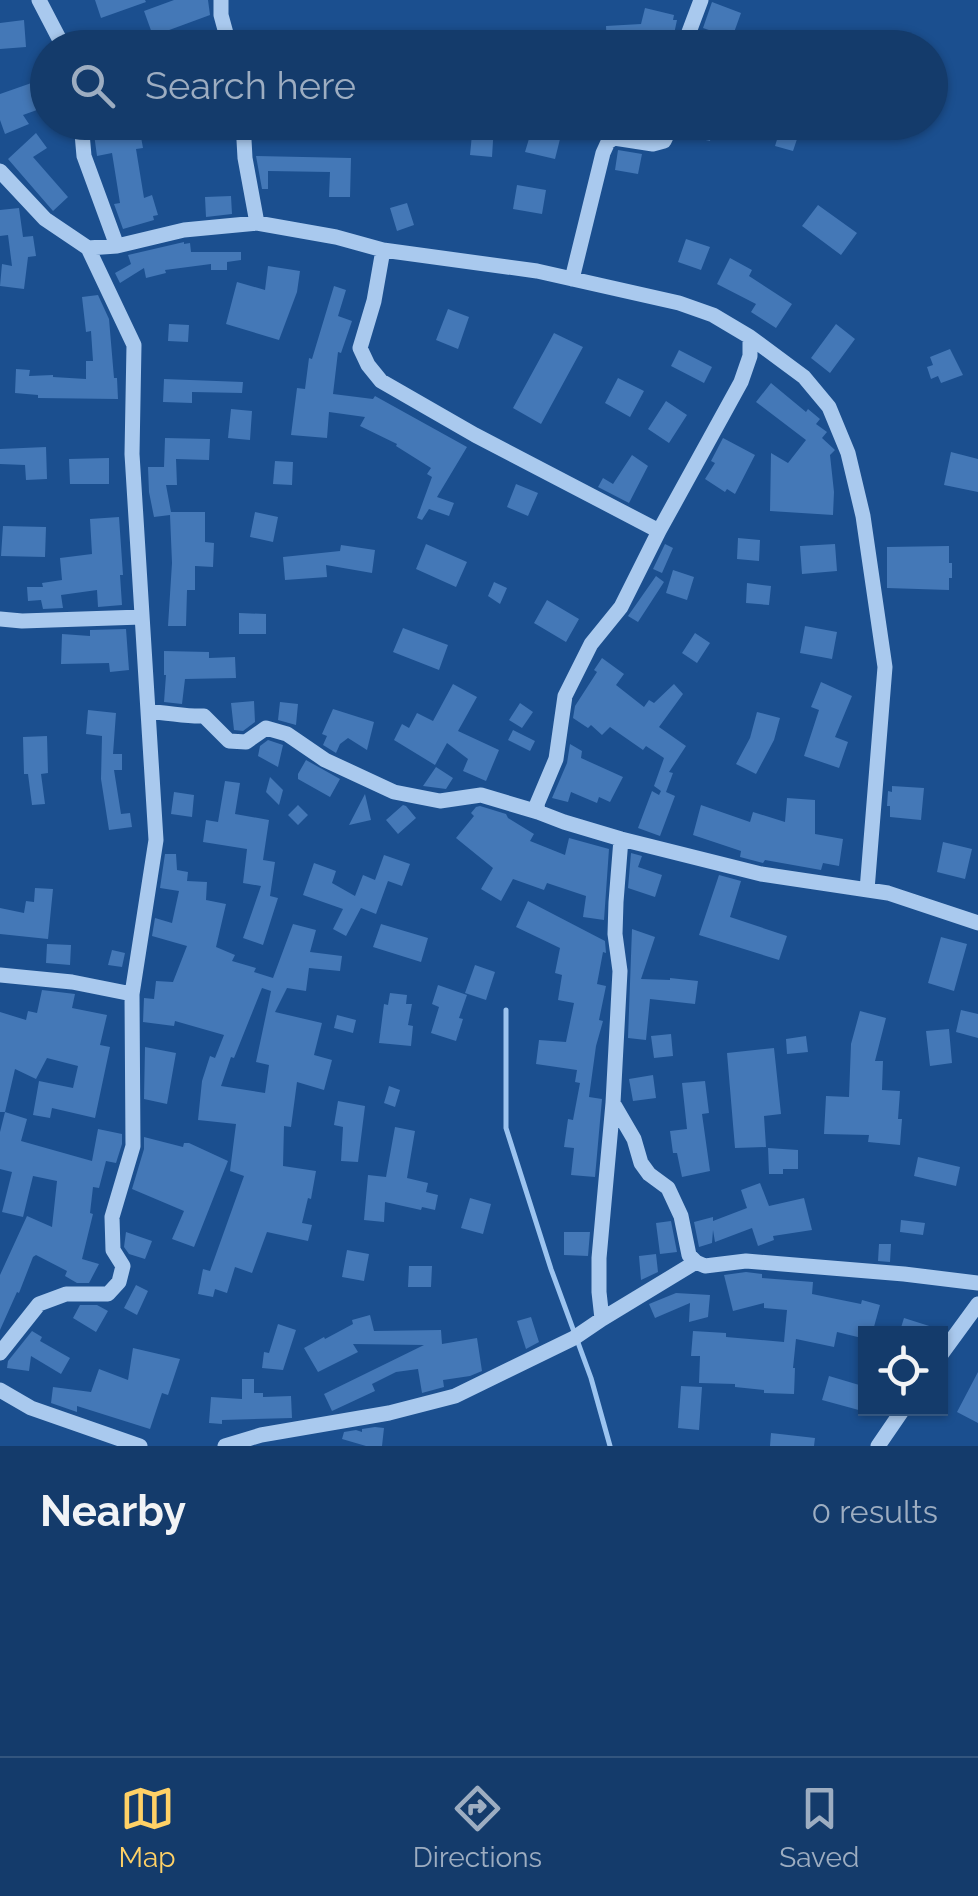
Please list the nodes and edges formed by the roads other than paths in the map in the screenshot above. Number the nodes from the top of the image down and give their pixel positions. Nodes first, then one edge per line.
1 (39, 0) edge
2 (221, 0) edge
3 (700, 0) edge
4 (55, 30) edge
5 (225, 30) edge
6 (689, 30) edge
7 (83, 140) edge
8 (244, 140) edge
9 (611, 140) edge
10 (627, 140) edge
11 (664, 140) edge
12 (0, 171) edge
13 (257, 223) junction
14 (117, 246) junction
15 (88, 248) junction
16 (383, 250) junction
17 (572, 279) junction
18 (750, 338) junction
19 (659, 530) junction
20 (142, 617) junction
21 (0, 619) edge
22 (149, 712) junction
23 (538, 812) junction
24 (621, 838) junction
25 (867, 890) junction
26 (978, 923) edge
27 (0, 975) edge
28 (132, 994) junction
29 (613, 1104) junction
30 (696, 1262) junction
31 (978, 1282) edge
32 (978, 1304) edge
33 (602, 1319) junction
34 (948, 1345) edge
35 (0, 1353) edge
36 (0, 1390) edge
37 (899, 1416) edge
38 (883, 1444) edge
39 (140, 1446) edge
40 (225, 1446) edge

1 - 4 street
2 - 5 street
3 - 6 street
7 - 14 street
8 - 13 street
9 - 17 street
10 - 11 street
12 - 15 street
13 - 14 street
13 - 16 street
14 - 15 street
15 - 20 street
16 - 17 street
16 - 19 street
17 - 18 street
18 - 19 street
18 - 25 street
19 - 23 street
20 - 21 street
20 - 22 street
22 - 23 street
22 - 28 street
23 - 24 street
24 - 25 street
24 - 29 street
25 - 26 street
27 - 28 street
28 - 35 street
29 - 30 street
29 - 33 street
30 - 31 street
30 - 33 street
32 - 34 street
33 - 40 street
36 - 39 street
37 - 38 street

